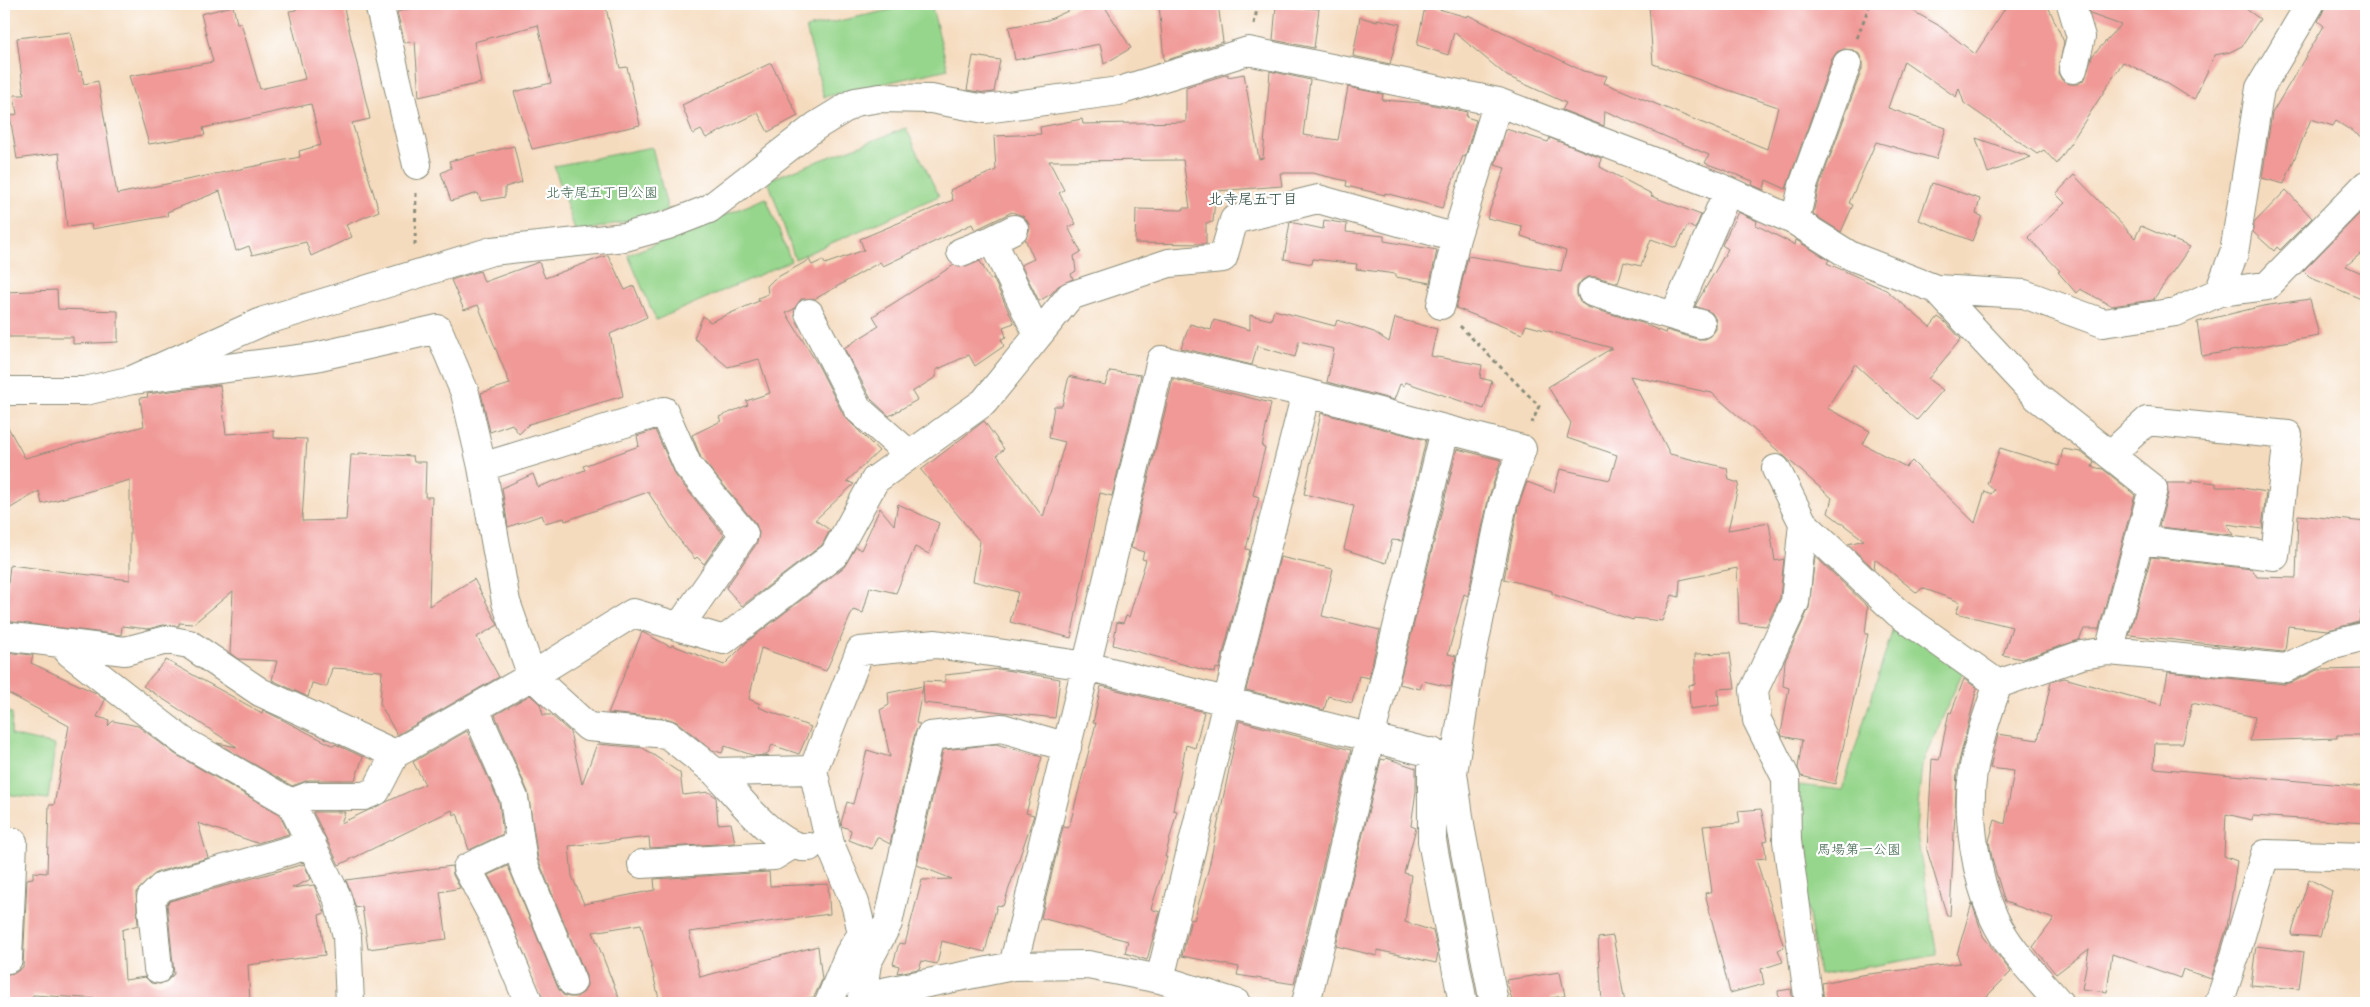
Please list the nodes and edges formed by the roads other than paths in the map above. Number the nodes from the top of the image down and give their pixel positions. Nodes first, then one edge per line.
1 (379, 4) edge
2 (2071, 4) edge
3 (2310, 4) edge
4 (1848, 64) road end
5 (2073, 68) dead end
6 (1498, 102) junction
7 (417, 165) road end
8 (2366, 185) edge
9 (1728, 191) junction
10 (1796, 221) junction
11 (1456, 238) junction
12 (962, 252) dead end
13 (1936, 289) junction
14 (1592, 292) dead end
15 (2218, 292) junction
16 (1441, 305) road end
17 (809, 313) dead end
18 (1674, 316) junction
19 (1701, 324) dead end
20 (1038, 335) junction
21 (132, 380) junction
22 (4, 391) edge
23 (1306, 394) junction
24 (1445, 430) junction
25 (910, 455) junction
26 (2110, 455) junction
27 (482, 467) junction
28 (1776, 469) dead end
29 (1803, 523) junction
30 (2138, 540) junction
31 (679, 627) junction
32 (4, 636) edge
33 (2366, 636) edge
34 (61, 643) junction
35 (2109, 651) junction
36 (1087, 666) junction
37 (532, 676) junction
38 (1998, 684) junction
39 (1227, 702) junction
40 (474, 709) junction
41 (1370, 736) junction
42 (1067, 747) junction
43 (395, 754) junction
44 (1443, 756) junction
45 (813, 770) junction
46 (716, 772) junction
47 (291, 803) junction
48 (4, 841) edge
49 (520, 843) junction
50 (312, 844) junction
51 (830, 844) junction
52 (792, 845) junction
53 (2366, 857) edge
54 (642, 864) dead end
55 (862, 934) junction
56 (8, 960) dead end
57 (867, 963) junction
58 (1012, 966) junction
59 (158, 969) dead end
60 (1160, 979) junction
61 (572, 982) dead end
62 (862, 999) edge
63 (350, 1003) edge
64 (529, 1003) edge
65 (829, 1003) edge
66 (1236, 1003) edge
67 (1306, 1003) edge
68 (1462, 1003) edge
69 (1494, 1003) edge
70 (1809, 1003) edge
71 (2059, 1003) edge
72 (2219, 1003) edge

1 - 7 street
2 - 5 street
3 - 15 street
4 - 10 street
6 - 9 street
6 - 11 street
6 - 21 street
8 - 15 street
9 - 10 street
9 - 18 street
10 - 13 street
11 - 16 street
11 - 20 street
12 - 20 street
13 - 15 street
13 - 26 street
14 - 18 street
17 - 25 street
18 - 19 street
20 - 25 street
21 - 22 street
21 - 27 street
23 - 24 street
23 - 36 street
23 - 39 street
24 - 41 street
24 - 44 street
25 - 31 street
26 - 30 street
26 - 30 street
27 - 31 street
27 - 37 street
28 - 29 street
29 - 38 street
29 - 70 street
30 - 35 street
31 - 37 street
32 - 34 street
33 - 35 street
34 - 43 street
34 - 47 street
35 - 38 street
36 - 39 street
36 - 42 street
36 - 45 street
37 - 40 street
37 - 46 street
38 - 71 street
39 - 41 street
39 - 60 street
40 - 43 street
40 - 49 street
41 - 44 street
41 - 67 street
42 - 57 street
42 - 58 street
43 - 47 street
44 - 68 street
44 - 69 street
45 - 46 street
45 - 51 street
46 - 52 street
47 - 50 street
48 - 56 street
49 - 61 street
49 - 64 street
50 - 59 street
50 - 63 street
51 - 52 street
51 - 55 street
52 - 54 street
53 - 72 street
55 - 57 street
55 - 65 street
57 - 62 street
58 - 60 street
58 - 62 street
60 - 66 street

